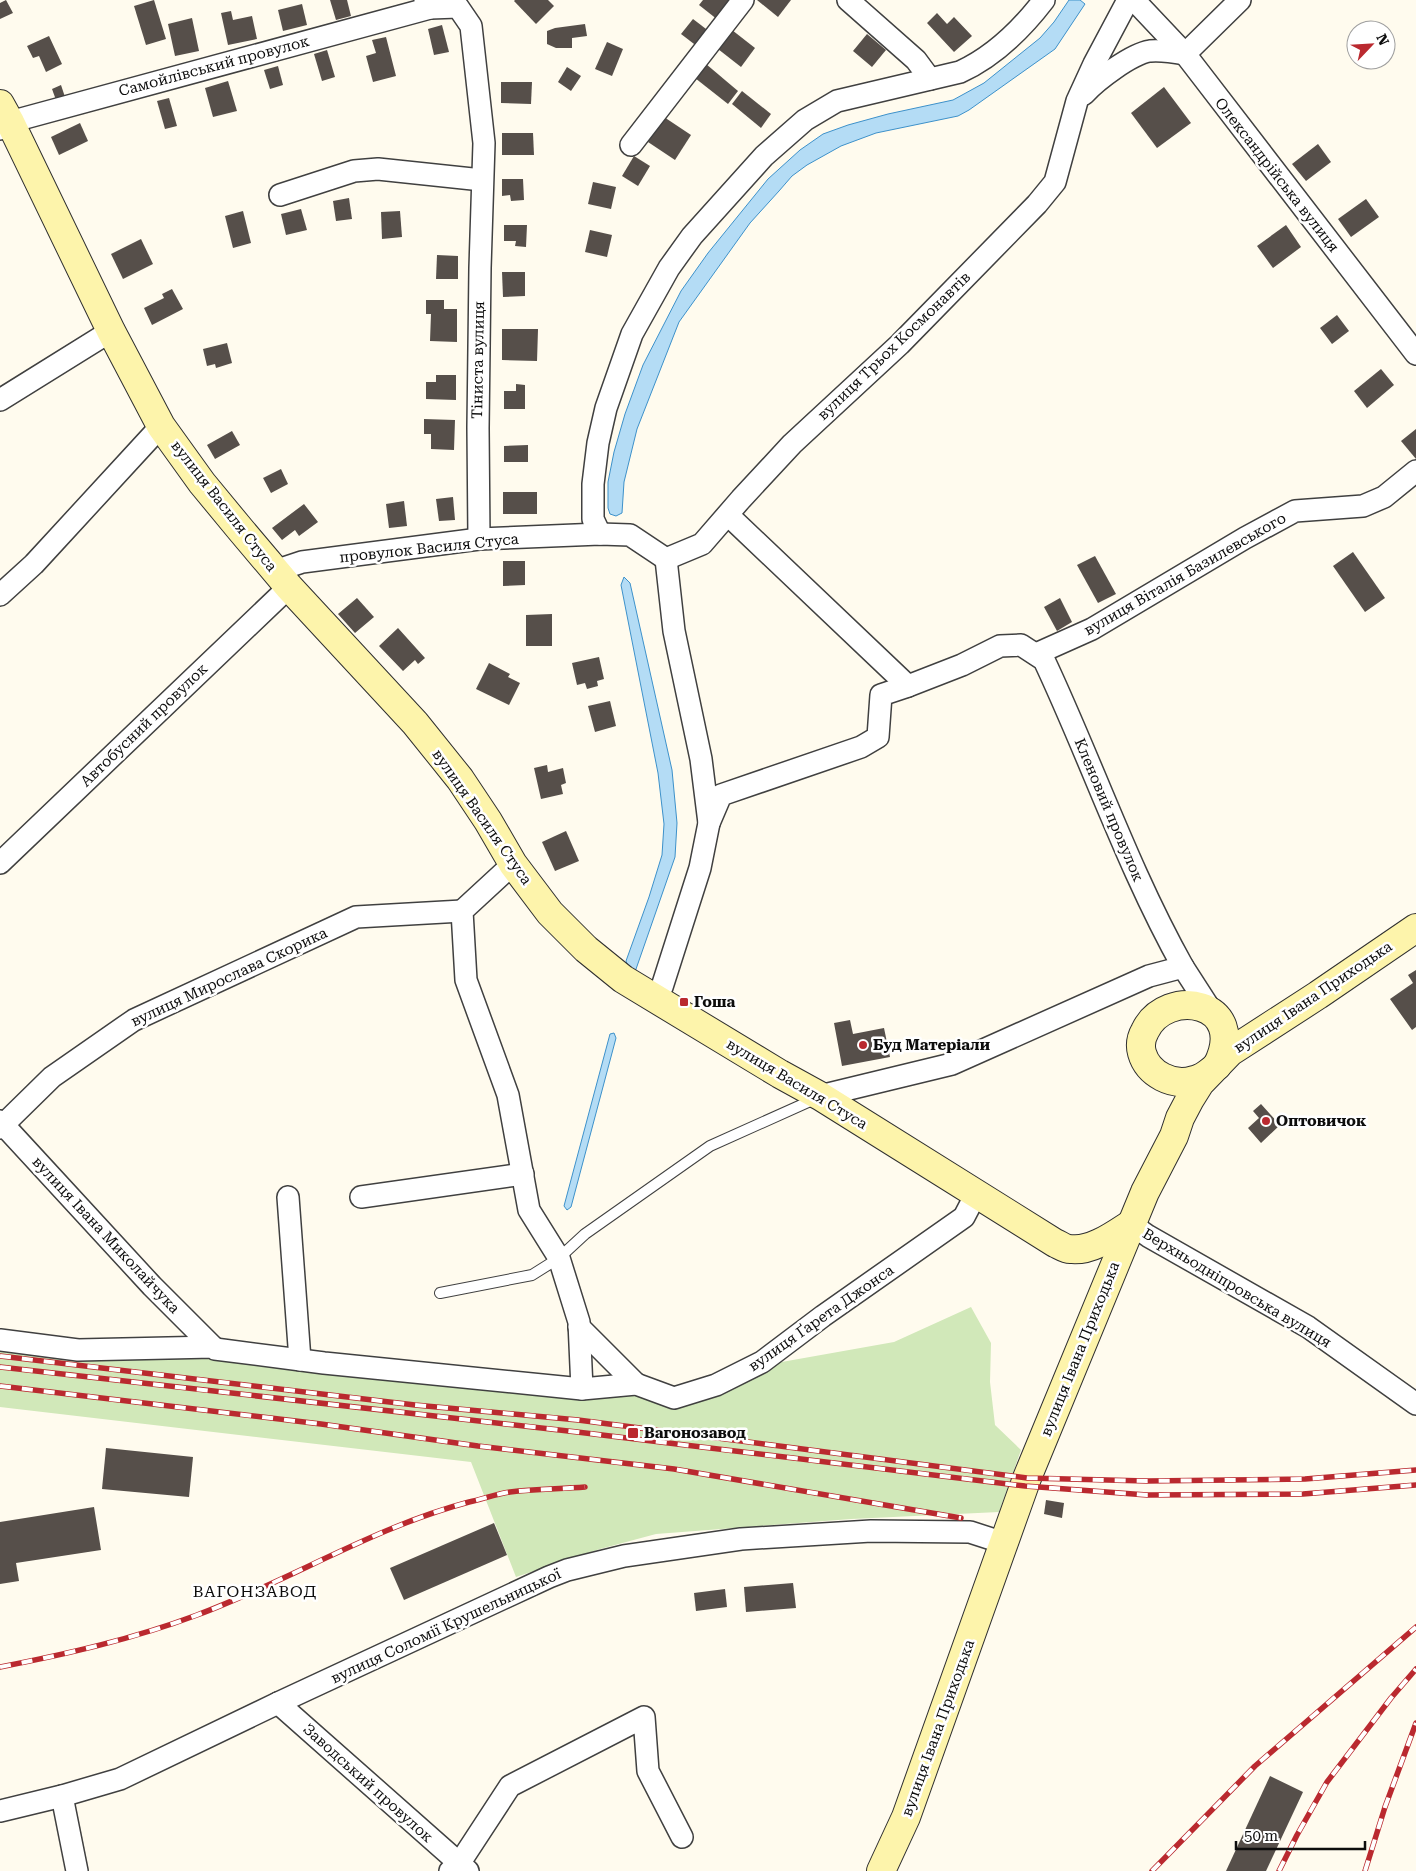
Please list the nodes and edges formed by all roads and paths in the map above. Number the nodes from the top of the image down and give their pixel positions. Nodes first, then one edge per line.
1 (743, 0) edge
2 (848, 0) edge
3 (1044, 0) edge
4 (1128, 0) edge
5 (1134, 0) edge
6 (1240, 0) edge
7 (428, 4) edge
8 (460, 4) edge
9 (1185, 54) junction
10 (930, 80) junction
11 (1077, 101) junction
12 (3, 118) edge
13 (631, 145) dead end
14 (482, 180) junction
15 (280, 195) dead end
16 (111, 331) junction
17 (1416, 354) edge
18 (0, 400) edge
19 (162, 426) junction
20 (1416, 471) edge
21 (728, 516) junction
22 (600, 534) junction
23 (479, 539) junction
24 (666, 559) junction
25 (282, 579) junction
26 (0, 595) edge
27 (1036, 654) junction
28 (908, 686) junction
29 (709, 823) junction
30 (0, 862) edge
31 (513, 864) junction
32 (462, 911) junction
33 (1416, 928) edge
34 (1183, 967) junction
35 (652, 997) junction
36 (1216, 1016) junction
37 (1278, 1020) junction
38 (1214, 1068) junction
39 (1166, 1078) junction
40 (820, 1096) junction
41 (1180, 1118) junction
42 (1, 1124) edge
43 (522, 1174) junction
44 (976, 1194) junction
45 (288, 1197) dead end
46 (362, 1197) dead end
47 (1131, 1224) junction
48 (558, 1258) junction
49 (440, 1293) dead end
50 (579, 1327) junction
51 (0, 1340) edge
52 (214, 1347) junction
53 (300, 1360) junction
54 (636, 1384) junction
55 (582, 1389) junction
56 (1416, 1404) edge
57 (1004, 1543) junction
58 (278, 1703) junction
59 (62, 1796) junction
60 (0, 1811) edge
61 (682, 1837) dead end
62 (459, 1869) edge
63 (77, 1871) edge
64 (881, 1871) edge

1 - 13 street
2 - 10 street
3 - 10 street
4 - 11 street, вулиця Трьох Космонавтів
5 - 9 street, Олександрійська вулиця
6 - 9 street
7 - 8 street, Тіниста вулиця
7 - 12 street, Самойлівський провулок
8 - 14 street, Тіниста вулиця
9 - 11 street, вулиця Трьох Космонавтів
9 - 17 street, Олександрійська вулиця
10 - 22 street
11 - 21 street, вулиця Трьох Космонавтів
12 - 16 main road, вулиця Василя Стуса
14 - 15 street
14 - 23 street, Тіниста вулиця
16 - 18 street
16 - 19 main road, вулиця Василя Стуса
19 - 25 main road, вулиця Василя Стуса
19 - 26 street
20 - 27 street, вулиця Віталія Базилевського
21 - 24 street, вулиця Трьох Космонавтів
21 - 28 street
22 - 23 street, провулок Василя Стуса
22 - 24 street, провулок Василя Стуса
23 - 25 street, провулок Василя Стуса
24 - 29 street
25 - 30 street, Автобусний провулок
25 - 31 main road, вулиця Василя Стуса
27 - 28 street
27 - 34 street, Кленовий провулок
28 - 29 street
29 - 35 street
31 - 32 street
31 - 35 main road, вулиця Василя Стуса
32 - 42 street, вулиця Мирослава Скорика
32 - 43 street
33 - 37 main road, вулиця Івана Приходька
34 - 36 street, Кленовий провулок
34 - 40 street
35 - 40 main road, вулиця Василя Стуса
36 - 37 main road
36 - 38 main road
36 - 39 main road
37 - 38 main road, вулиця Івана Приходька
38 - 39 main road
38 - 41 main road, вулиця Івана Приходька
39 - 41 main road
40 - 44 main road, вулиця Василя Стуса
40 - 48 lane
41 - 47 main road, вулиця Івана Приходька
42 - 52 street, вулиця Івана Миколайчука
43 - 46 street
43 - 48 street
44 - 47 main road, вулиця Василя Стуса
44 - 54 street, вулиця Ґарета Джонса
45 - 53 street
47 - 56 street, Верхньодніпровська вулиця
47 - 57 main road, вулиця Івана Приходька
48 - 49 lane
48 - 50 street
50 - 54 street
50 - 55 street
51 - 52 street, вулиця Ґарета Джонса
52 - 53 street, вулиця Ґарета Джонса
53 - 55 street, вулиця Ґарета Джонса
54 - 55 street, вулиця Ґарета Джонса
57 - 58 street, вулиця Соломії Крушельницької
57 - 64 main road, вулиця Івана Приходька
58 - 59 street, вулиця Соломії Крушельницької
58 - 62 street, Заводський провулок
59 - 60 street, вулиця Соломії Крушельницької
59 - 63 street
61 - 62 street, Заводський провулок

